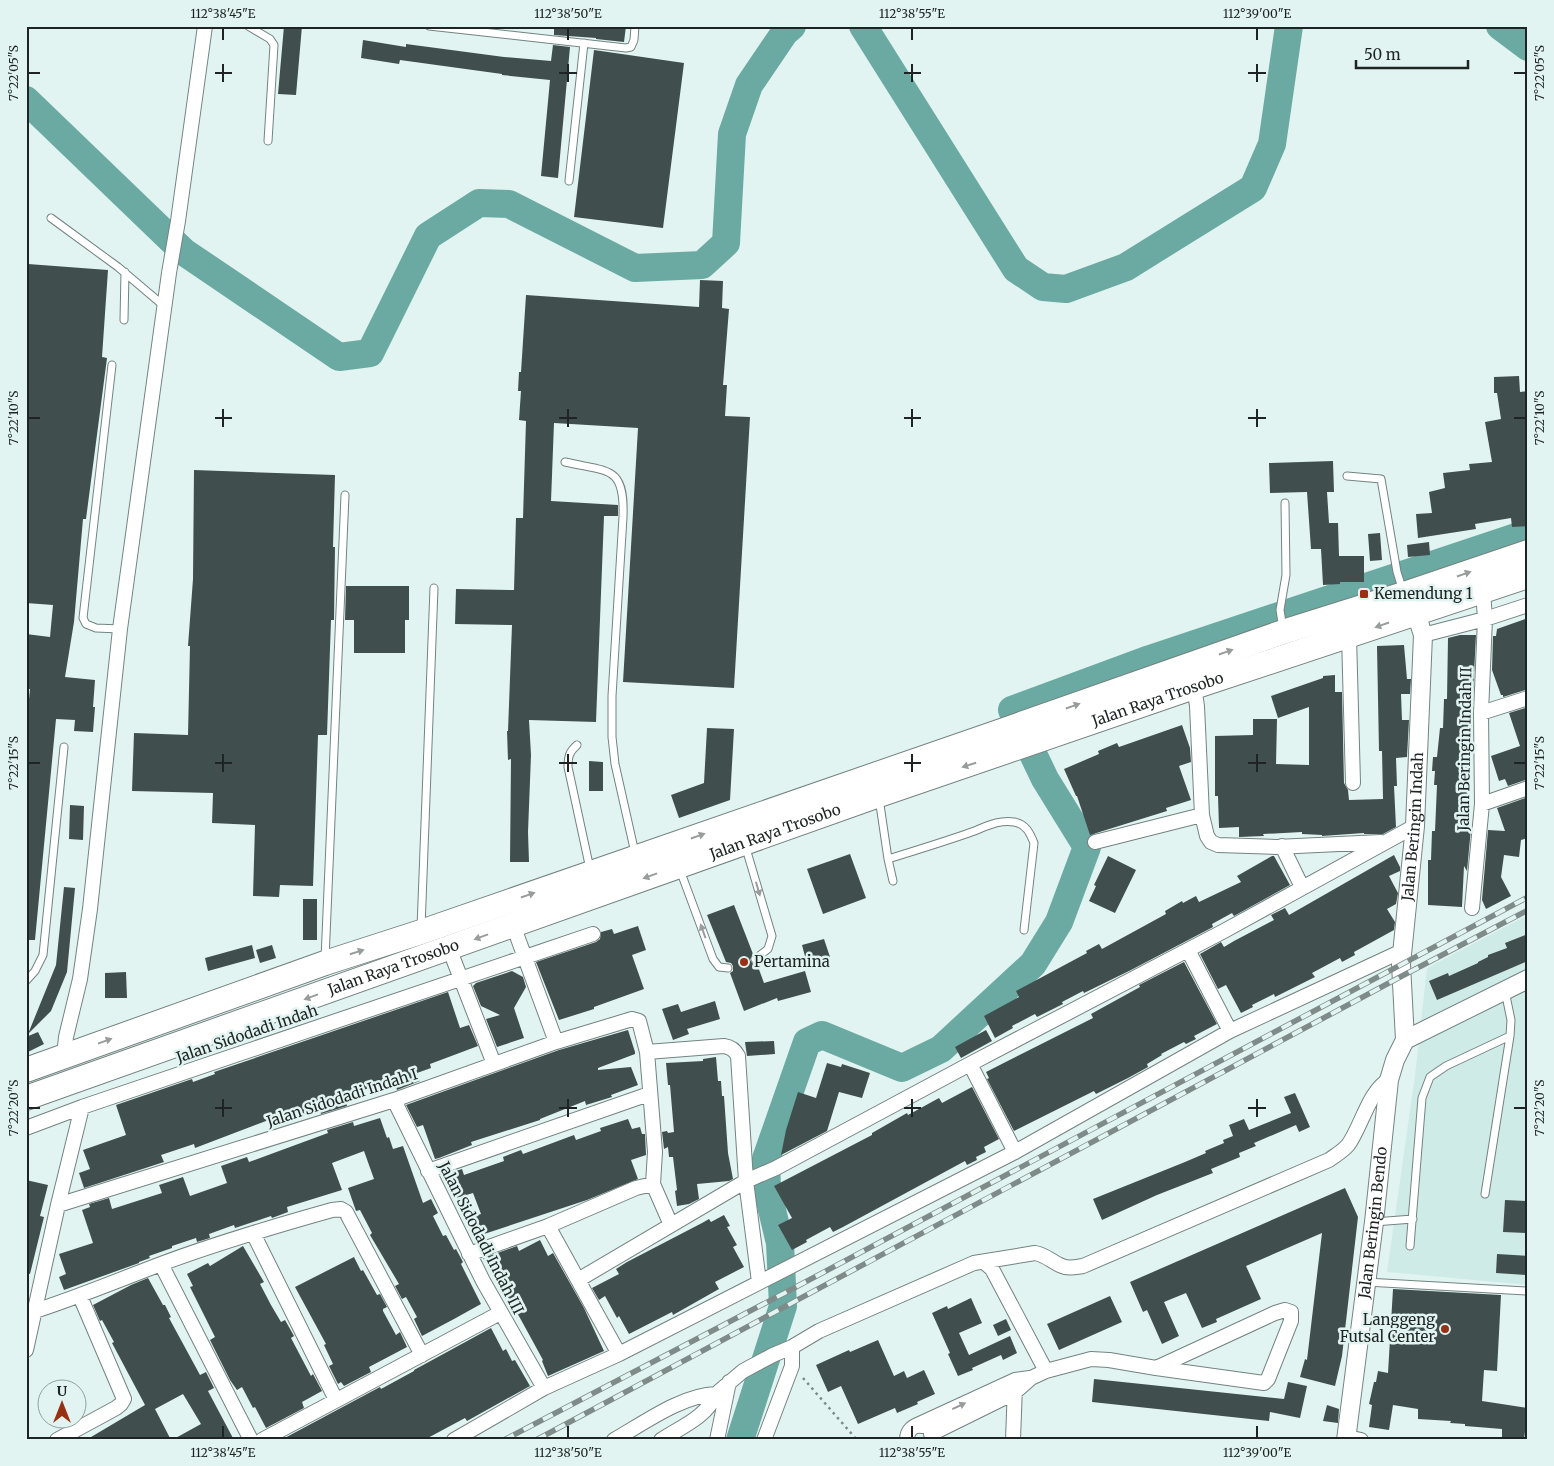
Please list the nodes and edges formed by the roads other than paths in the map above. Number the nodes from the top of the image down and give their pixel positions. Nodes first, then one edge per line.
1 (205, 26) edge
2 (248, 26) edge
3 (430, 26) edge
4 (635, 26) edge
5 (584, 43) junction
6 (268, 141) dead end
7 (569, 181) dead end
8 (51, 218) dead end
9 (125, 272) junction
10 (164, 306) junction
11 (124, 320) dead end
12 (112, 364) dead end
13 (565, 462) dead end
14 (1347, 476) dead end
15 (345, 495) dead end
16 (1285, 503) dead end
17 (1528, 552) edge
18 (1528, 576) edge
19 (434, 588) dead end
20 (1483, 591) junction
21 (1408, 600) junction
22 (1528, 605) edge
23 (1485, 619) junction
24 (1282, 623) junction
25 (120, 629) junction
26 (1348, 636) junction
27 (1194, 687) junction
28 (1528, 698) edge
29 (1481, 713) junction
30 (1021, 736) junction
31 (577, 745) dead end
32 (64, 747) dead end
33 (1353, 783) dead end
34 (1528, 788) edge
35 (879, 795) junction
36 (1482, 804) junction
37 (1202, 815) junction
38 (1414, 826) junction
39 (745, 842) junction
40 (1095, 842) dead end
41 (1384, 842) junction
42 (1282, 846) junction
43 (636, 857) junction
44 (888, 859) junction
45 (679, 866) junction
46 (591, 872) junction
47 (893, 881) dead end
48 (1302, 888) junction
49 (1472, 908) dead end
50 (513, 925) junction
51 (1024, 930) dead end
52 (420, 932) junction
53 (593, 934) dead end
54 (449, 948) junction
55 (1188, 950) junction
56 (1402, 951) junction
57 (524, 957) junction
58 (755, 958) dead end
59 (325, 962) junction
60 (728, 968) dead end
61 (460, 979) junction
62 (1528, 980) edge
63 (26, 982) edge
64 (1505, 991) junction
65 (1230, 1031) junction
66 (1510, 1036) junction
67 (1405, 1040) junction
68 (556, 1042) junction
69 (648, 1052) junction
70 (64, 1056) junction
71 (494, 1064) junction
72 (970, 1064) junction
73 (26, 1070) edge
74 (1390, 1080) junction
75 (649, 1094) junction
76 (26, 1098) edge
77 (394, 1100) junction
78 (82, 1107) junction
79 (26, 1128) edge
80 (1015, 1152) junction
81 (428, 1172) junction
82 (746, 1181) junction
83 (653, 1184) junction
84 (1485, 1194) dead end
85 (58, 1205) junction
86 (1412, 1219) junction
87 (1374, 1222) junction
88 (671, 1225) junction
89 (548, 1226) junction
90 (253, 1233) junction
91 (1410, 1246) dead end
92 (469, 1254) junction
93 (984, 1262) junction
94 (161, 1264) junction
95 (578, 1280) junction
96 (759, 1282) junction
97 (1365, 1282) junction
98 (1528, 1291) edge
99 (80, 1296) junction
100 (35, 1311) junction
101 (500, 1312) junction
102 (792, 1347) junction
103 (26, 1350) edge
104 (422, 1354) junction
105 (619, 1354) junction
106 (1156, 1368) junction
107 (1046, 1371) junction
108 (729, 1382) junction
109 (1015, 1387) junction
110 (544, 1388) junction
111 (716, 1394) junction
112 (336, 1400) junction
113 (657, 1416) junction
114 (915, 1426) junction
115 (666, 1437) edge
116 (931, 1437) edge
117 (1351, 1439) edge
118 (58, 1440) edge
119 (252, 1440) edge
120 (262, 1440) edge
121 (454, 1440) edge
122 (614, 1440) edge
123 (717, 1440) edge
124 (764, 1440) edge
125 (907, 1440) edge
126 (1013, 1440) edge

1 - 10 street
2 - 6 lane
3 - 5 lane
4 - 5 lane
5 - 7 lane
8 - 9 lane
9 - 10 lane
9 - 11 lane
10 - 25 street
12 - 25 lane
13 - 43 lane
14 - 21 lane
15 - 59 lane
16 - 24 lane
21 -> 17 highway, Jalan Raya Trosobo
18 - 20 highway, Jalan Raya Trosobo
19 - 52 lane
20 - 21 highway, Jalan Raya Trosobo
20 - 23 street, Jalan Beringin Indah II
21 - 23 street
21 - 24 highway, Jalan Raya Trosobo
21 -> 26 highway, Jalan Raya Trosobo
21 - 38 street, Jalan Beringin Indah
22 - 23 street
23 - 29 street, Jalan Beringin Indah II
30 -> 24 highway, Jalan Raya Trosobo
25 - 70 street
26 - 27 highway, Jalan Raya Trosobo
26 - 33 street
27 - 30 highway, Jalan Raya Trosobo
27 - 37 street
28 - 29 street
29 - 36 street, Jalan Beringin Indah II
30 -> 35 highway, Jalan Raya Trosobo
43 -> 30 highway, Jalan Raya Trosobo
31 - 46 lane
32 - 63 lane
34 - 36 street
35 - 39 highway, Jalan Raya Trosobo
35 - 44 lane
36 - 49 street, Jalan Beringin Indah II
37 - 40 street
37 - 42 street
38 - 41 street
38 - 56 street, Jalan Beringin Indah
39 - 45 highway, Jalan Raya Trosobo
39 -> 58 lane
41 - 42 street
41 - 48 street
42 - 48 street
43 - 46 highway, Jalan Raya Trosobo
44 - 47 lane
44 - 51 lane
45 -> 50 highway, Jalan Raya Trosobo
60 -> 45 lane
52 -> 46 highway, Jalan Raya Trosobo
48 - 55 street
50 -> 54 highway, Jalan Raya Trosobo
50 - 57 street
59 -> 52 highway, Jalan Raya Trosobo
53 - 57 street, Jalan Sidodadi Indah
54 - 61 street
54 -> 76 highway, Jalan Raya Trosobo
55 - 65 street
55 - 72 street
56 - 65 street
56 - 67 street, Jalan Beringin Indah
57 - 61 street, Jalan Sidodadi Indah
57 - 68 street
70 -> 59 highway, Jalan Raya Trosobo
61 - 71 street
61 - 78 street, Jalan Sidodadi Indah
62 - 64 street
64 - 66 lane
64 - 67 street
65 - 80 street
66 - 84 lane
66 - 86 lane
67 - 74 street, Jalan Beringin Bendo
68 - 69 street, Jalan Sidodadi Indah I
68 - 71 street, Jalan Sidodadi Indah I
69 - 75 street
69 - 82 street
70 - 73 highway, Jalan Raya Trosobo
71 - 77 street, Jalan Sidodadi Indah I
72 - 80 street
72 - 82 street
74 - 87 street, Jalan Beringin Bendo
74 - 93 street
75 - 81 street
75 - 83 street
77 - 81 street, Jalan Sidodadi Indah III
77 - 85 street, Jalan Sidodadi Indah I
78 - 79 street, Jalan Sidodadi Indah
78 - 85 street
80 - 96 street
81 - 92 street, Jalan Sidodadi Indah III
82 - 88 street
82 - 96 street
83 - 88 street
83 - 89 street
85 - 100 street
86 - 87 lane
86 - 91 lane
87 - 97 street, Jalan Beringin Bendo
88 - 95 street
89 - 92 street
89 - 95 street
90 - 94 street
90 - 104 street
90 - 112 street
92 - 101 street, Jalan Sidodadi Indah III
93 - 102 street
93 - 107 street
94 - 99 street
94 - 119 street
95 - 105 street
96 - 105 street
97 - 98 lane
97 - 117 street, Jalan Beringin Bendo
99 - 100 street
99 - 118 street
100 - 103 street
101 - 104 street
101 - 110 street, Jalan Sidodadi Indah III
102 - 108 street
102 - 124 street
104 - 112 street
105 - 110 street
106 - 106 street
106 - 107 street
107 - 109 street
108 - 111 street
108 - 123 street
114 -> 109 street
109 - 116 street
109 - 126 street
110 - 121 street
111 - 113 street
111 - 115 street
112 - 120 street
113 - 115 street
113 - 122 street
114 - 116 street
114 - 125 street

